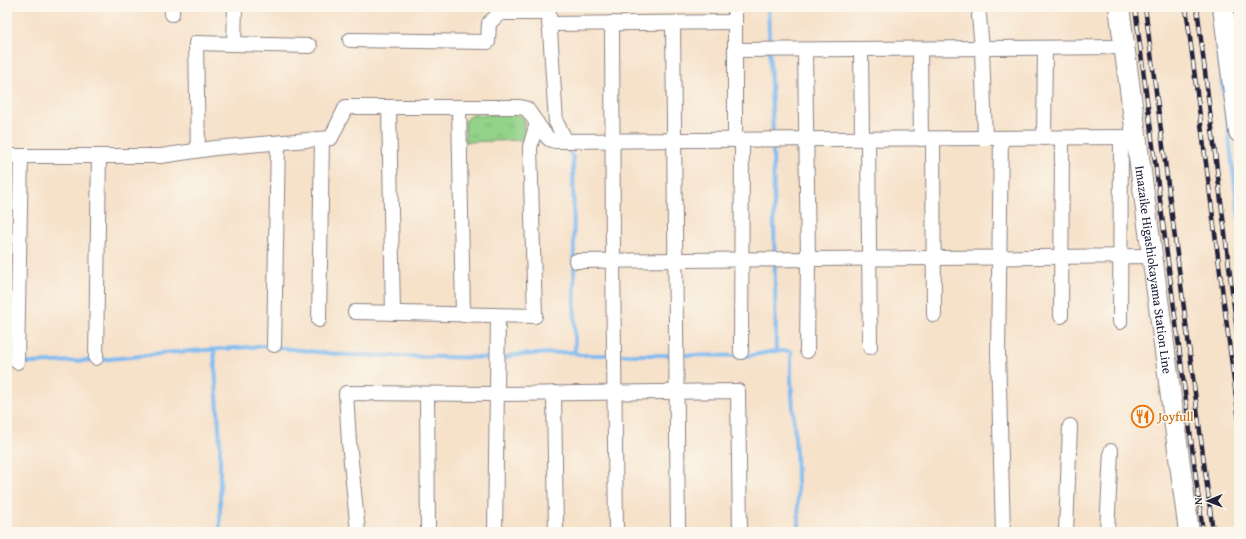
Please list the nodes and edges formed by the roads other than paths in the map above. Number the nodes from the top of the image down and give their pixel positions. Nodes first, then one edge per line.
1 (235, 7) edge
2 (735, 7) edge
3 (1119, 7) edge
4 (1223, 7) edge
5 (547, 14) edge
6 (979, 16) dead end
7 (735, 22) junction
8 (673, 23) junction
9 (612, 24) junction
10 (350, 40) dead end
11 (234, 44) junction
12 (310, 46) dead end
13 (1125, 47) junction
14 (982, 48) junction
15 (1045, 48) junction
16 (920, 49) junction
17 (735, 50) junction
18 (805, 50) junction
19 (861, 50) junction
20 (389, 107) junction
21 (459, 107) junction
22 (537, 123) junction
23 (1239, 132) edge
24 (1129, 137) junction
25 (985, 138) junction
26 (1001, 138) junction
27 (1044, 138) junction
28 (1062, 138) junction
29 (322, 139) junction
30 (865, 139) junction
31 (926, 139) junction
32 (738, 140) junction
33 (807, 140) junction
34 (566, 141) junction
35 (613, 141) junction
36 (674, 141) junction
37 (278, 143) junction
38 (198, 150) junction
39 (14, 156) edge
40 (99, 156) junction
41 (1121, 256) junction
42 (1154, 256) junction
43 (1061, 257) junction
44 (934, 258) junction
45 (999, 258) junction
46 (808, 259) junction
47 (869, 259) junction
48 (676, 260) junction
49 (741, 260) junction
50 (576, 261) dead end
51 (613, 261) junction
52 (355, 312) dead end
53 (393, 313) junction
54 (463, 315) junction
55 (934, 315) dead end
56 (498, 316) junction
57 (1061, 316) dead end
58 (319, 320) dead end
59 (1120, 322) dead end
60 (274, 345) dead end
61 (870, 347) dead end
62 (807, 351) dead end
63 (741, 352) dead end
64 (96, 358) dead end
65 (17, 362) dead end
66 (614, 392) junction
67 (677, 392) junction
68 (554, 393) junction
69 (427, 394) junction
70 (496, 394) junction
71 (1070, 426) dead end
72 (1110, 451) dead end
73 (358, 532) edge
74 (428, 532) edge
75 (495, 532) edge
76 (556, 532) edge
77 (616, 532) edge
78 (678, 532) edge
79 (740, 532) edge
80 (1003, 532) edge
81 (1066, 532) edge
82 (1107, 532) edge
83 (1189, 532) edge

1 - 11 street
2 - 7 street
3 - 13 main road, Imazaike Higashiokayama Station Line
4 - 23 main road
5 - 9 street
5 - 10 street
5 - 34 street
6 - 14 street
7 - 8 street
7 - 17 street
8 - 9 street
8 - 36 street
9 - 35 street
11 - 12 street
11 - 38 street
13 - 15 street
13 - 24 main road, Imazaike Higashiokayama Station Line
14 - 15 street
14 - 16 street
14 - 25 street
15 - 27 street
16 - 19 street
16 - 31 street
17 - 18 street
17 - 32 street
18 - 19 street
18 - 33 street
19 - 30 street
20 - 21 street
20 - 29 street
20 - 53 street
21 - 22 street
21 - 54 street
22 - 34 street
22 - 56 street
24 - 28 street
24 - 41 street
24 - 42 main road, Imazaike Higashiokayama Station Line
25 - 26 street
25 - 31 street
26 - 27 street
26 - 45 street
27 - 28 street
28 - 43 street
29 - 37 street
29 - 58 street
30 - 31 street
30 - 33 street
30 - 47 street
31 - 44 street
32 - 33 street
32 - 36 street
32 - 49 street
33 - 46 street
34 - 35 street
35 - 36 street
35 - 51 street
36 - 48 street
37 - 38 street
37 - 60 street
38 - 40 street
39 - 40 street
39 - 65 street
40 - 64 street
41 - 42 street
41 - 43 street
41 - 59 street
42 - 83 main road, Imazaike Higashiokayama Station Line
43 - 45 street
43 - 57 street
44 - 45 street
44 - 47 street
44 - 55 street
45 - 80 street
46 - 47 street
46 - 49 street
46 - 62 street
47 - 61 street
48 - 49 street
48 - 51 street
48 - 67 street
49 - 63 street
50 - 51 street
51 - 66 street
52 - 53 street
53 - 54 street
54 - 56 street
56 - 70 street
66 - 67 street
66 - 68 street
66 - 77 street
67 - 78 street
67 - 79 street
68 - 70 street
68 - 76 street
69 - 70 street
69 - 73 street
69 - 74 street
70 - 75 street
71 - 81 street
72 - 82 street

